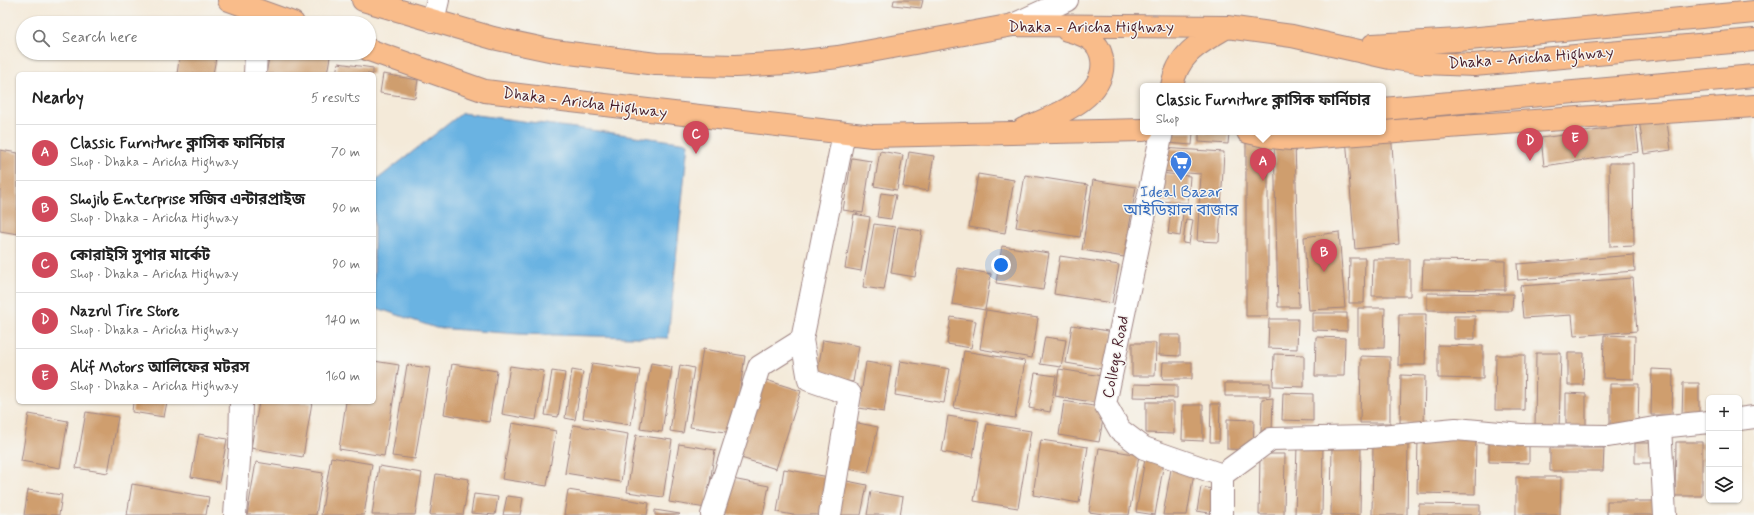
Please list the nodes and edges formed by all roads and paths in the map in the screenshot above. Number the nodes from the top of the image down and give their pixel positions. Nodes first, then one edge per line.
1 (228, 0) edge
2 (363, 0) edge
3 (1067, 0) edge
4 (436, 10) edge
5 (1754, 12) edge
6 (255, 16) edge
7 (1013, 25) junction
8 (1050, 26) junction
9 (1227, 27) junction
10 (1754, 40) edge
11 (1338, 46) junction
12 (376, 52) edge
13 (256, 60) edge
14 (255, 72) edge
15 (1754, 76) edge
16 (1172, 83) edge
17 (1754, 106) edge
18 (1386, 109) edge
19 (1140, 130) edge
20 (1386, 132) edge
21 (844, 133) junction
22 (1013, 133) junction
23 (1161, 135) edge
24 (1261, 135) edge
25 (1344, 135) edge
26 (802, 340) junction
27 (241, 404) edge
28 (1754, 417) edge
29 (1742, 419) edge
30 (1706, 422) edge
31 (1660, 427) junction
32 (1222, 475) junction
33 (235, 515) edge
34 (712, 515) edge
35 (830, 515) edge
36 (1222, 515) edge
37 (1665, 515) edge

1 - 6 highway
2 - 4 highway, Dhaka - Aricha Highway
3 - 7 street
4 - 7 highway, Dhaka - Aricha Highway
5 - 11 highway
7 - 8 highway, Dhaka - Aricha Highway
8 - 9 highway, Dhaka - Aricha Highway
8 - 22 highway
9 - 11 highway, Dhaka - Aricha Highway
9 - 16 highway
10 - 11 highway, Dhaka - Aricha Highway
12 - 21 highway, Dhaka - Aricha Highway
13 - 14 street
15 - 18 highway
17 - 20 highway
19 - 22 highway, Dhaka - Aricha Highway
21 - 22 highway, Dhaka - Aricha Highway
21 - 26 street
23 - 32 street, College Road
24 - 25 highway
26 - 34 street
26 - 35 street
27 - 33 street
28 - 29 street
30 - 31 street
31 - 32 street
31 - 37 street
32 - 36 street

